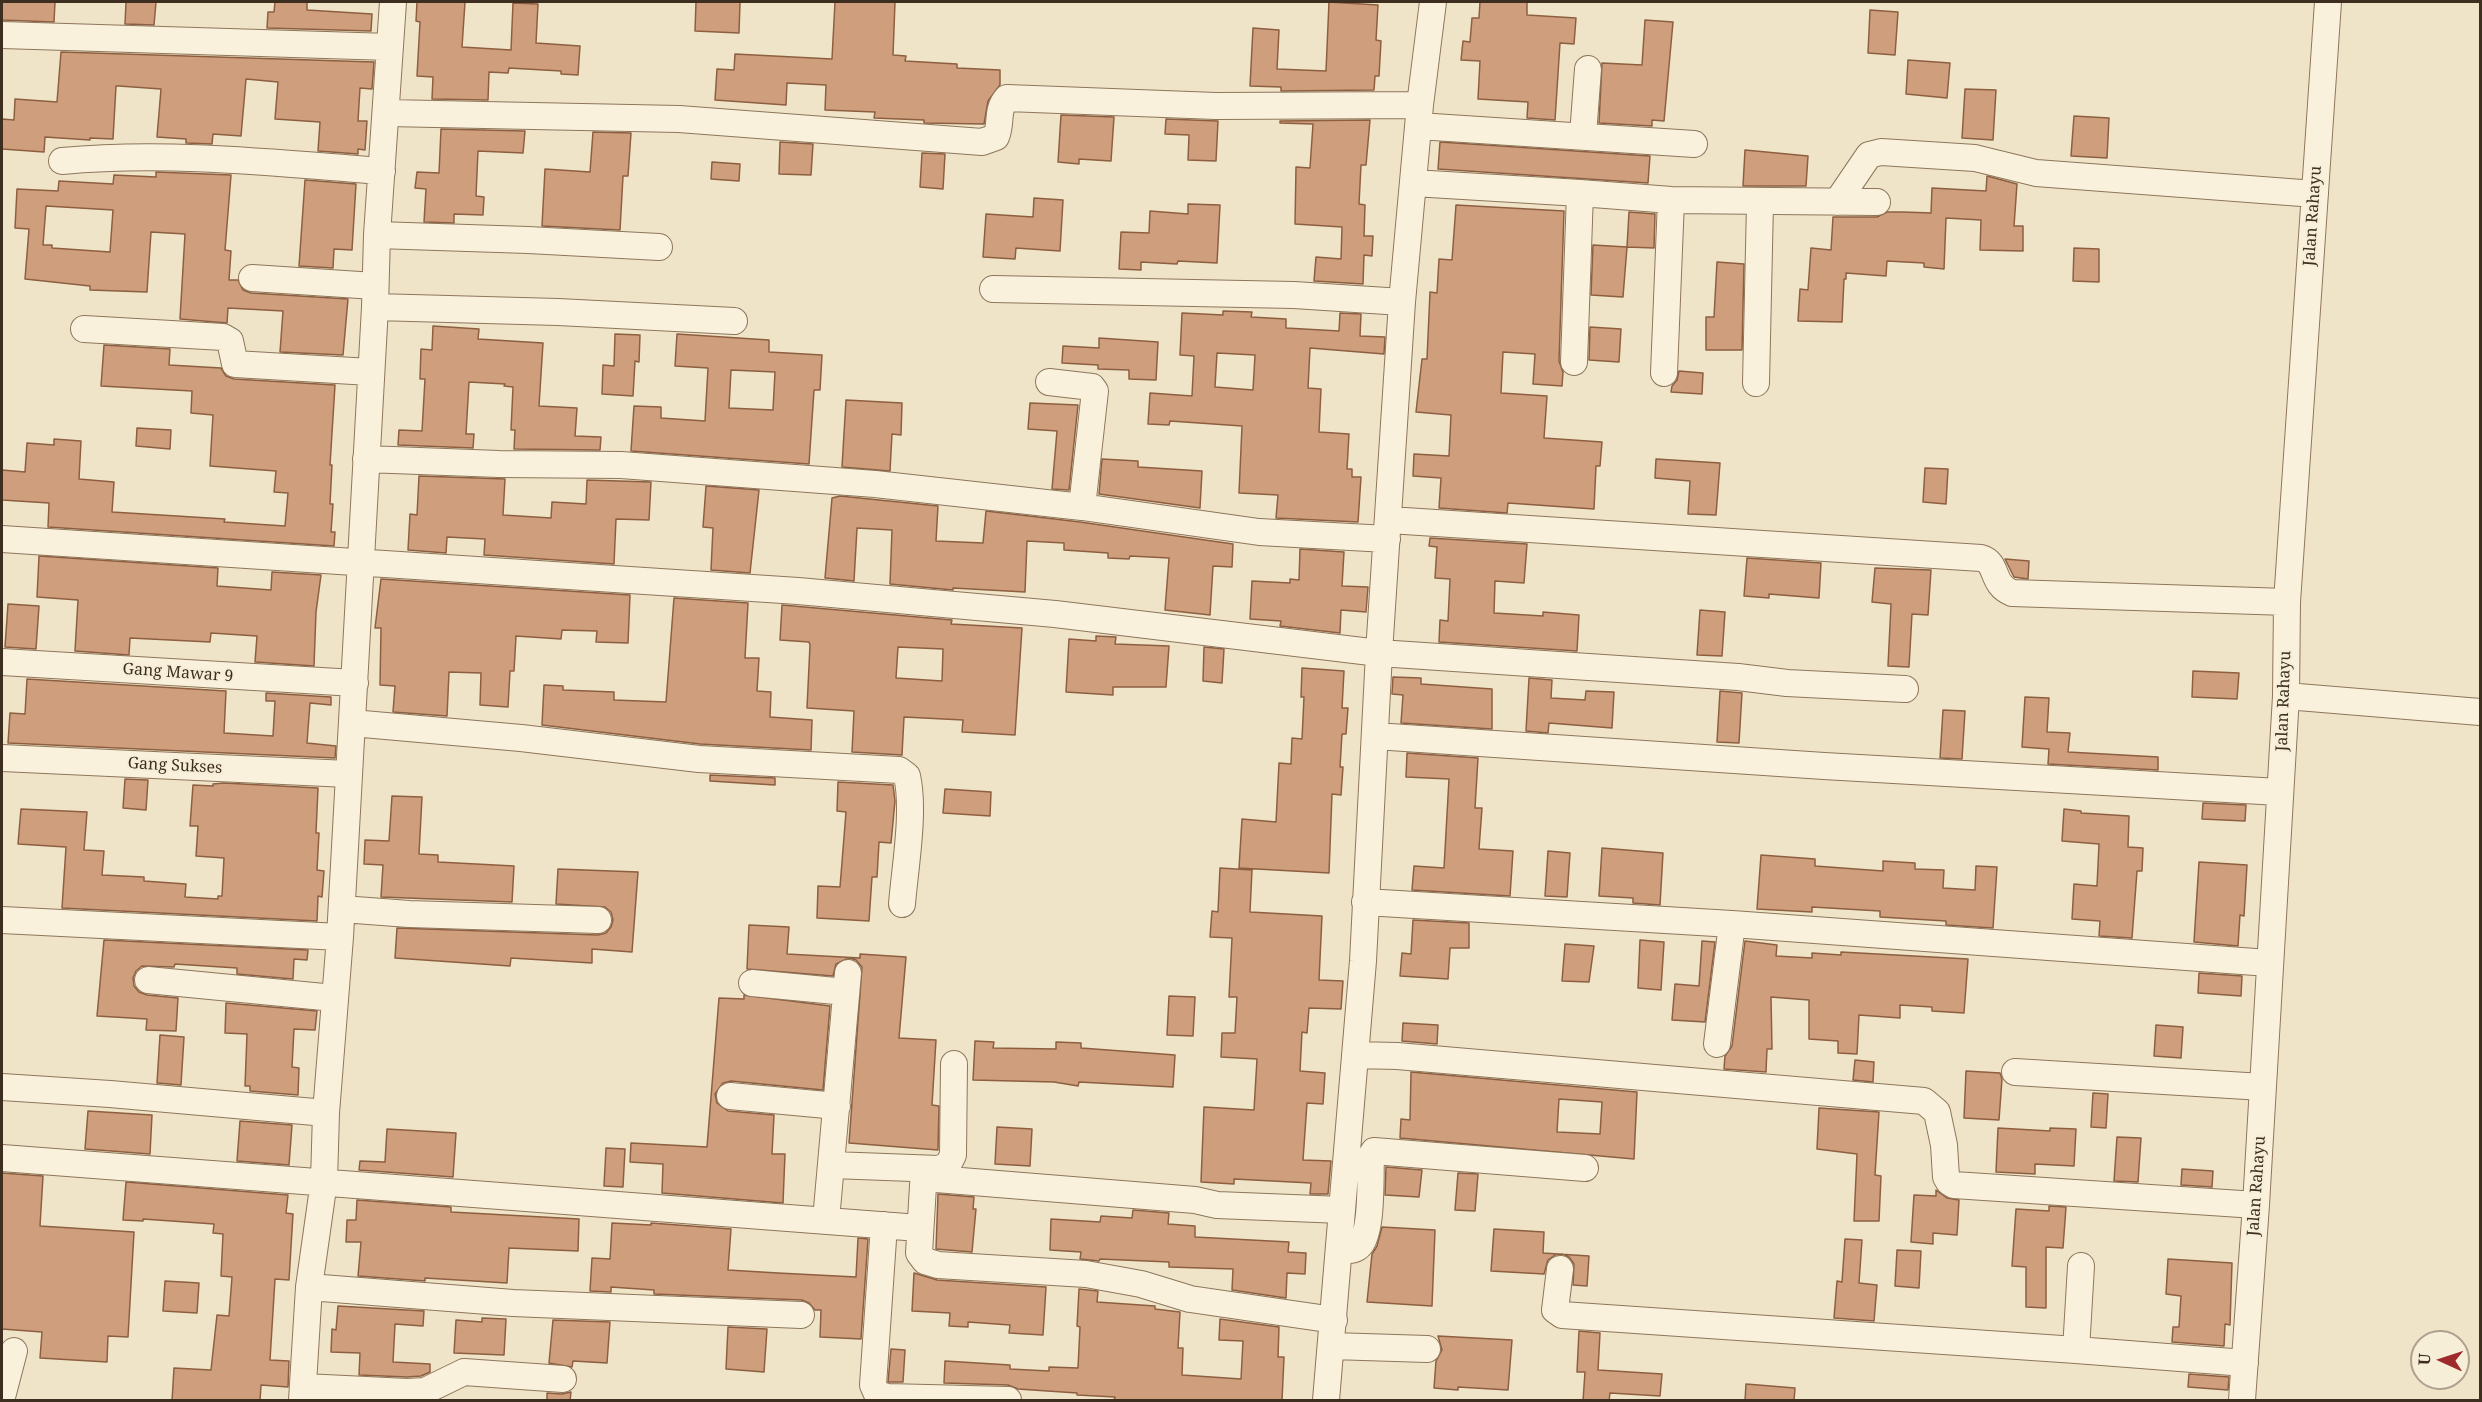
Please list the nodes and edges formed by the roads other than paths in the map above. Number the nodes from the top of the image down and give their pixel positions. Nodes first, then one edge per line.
1 (393, 2) edge
2 (1433, 2) edge
3 (2328, 2) edge
4 (2, 35) edge
5 (390, 47) junction
6 (1588, 69) dead end
7 (387, 113) junction
8 (1419, 116) junction
9 (1583, 135) junction
10 (1695, 144) dead end
11 (62, 161) dead end
12 (382, 171) junction
13 (1413, 183) junction
14 (1580, 193) junction
15 (2315, 194) junction
16 (1671, 200) junction
17 (1837, 202) junction
18 (1877, 202) dead end
19 (1760, 203) junction
20 (377, 235) junction
21 (659, 247) dead end
22 (252, 278) dead end
23 (993, 289) dead end
24 (375, 297) junction
25 (1402, 302) junction
26 (734, 321) dead end
27 (84, 329) dead end
28 (1574, 362) dead end
29 (370, 372) junction
30 (1664, 373) dead end
31 (1049, 382) dead end
32 (1756, 383) dead end
33 (366, 459) junction
34 (1082, 507) junction
35 (1388, 529) junction
36 (2, 539) edge
37 (359, 562) junction
38 (2287, 602) junction
39 (1379, 653) junction
40 (2, 662) edge
41 (355, 683) junction
42 (1905, 689) dead end
43 (2286, 696) junction
44 (2481, 712) edge
45 (352, 723) junction
46 (1375, 736) junction
47 (2, 758) edge
48 (348, 774) junction
49 (2279, 792) junction
50 (1365, 902) junction
51 (902, 904) dead end
52 (342, 909) junction
53 (2, 920) edge
54 (598, 920) dead end
55 (1732, 924) junction
56 (340, 937) junction
57 (2269, 963) junction
58 (148, 980) dead end
59 (752, 983) dead end
60 (334, 998) junction
61 (1717, 1044) dead end
62 (1355, 1055) junction
63 (954, 1064) dead end
64 (2015, 1072) dead end
65 (2, 1087) edge
66 (2263, 1087) junction
67 (730, 1096) dead end
68 (837, 1106) junction
69 (326, 1113) junction
70 (2, 1158) edge
71 (832, 1165) junction
72 (1585, 1168) dead end
73 (924, 1173) junction
74 (324, 1181) junction
75 (2256, 1205) junction
76 (1342, 1210) junction
77 (826, 1221) junction
78 (884, 1225) junction
79 (919, 1228) junction
80 (1340, 1250) junction
81 (2081, 1266) dead end
82 (1560, 1269) dead end
83 (309, 1287) junction
84 (801, 1315) dead end
85 (1334, 1320) junction
86 (1332, 1346) junction
87 (1427, 1349) dead end
88 (2076, 1350) junction
89 (14, 1351) dead end
90 (2245, 1363) junction
91 (563, 1378) dead end
92 (303, 1394) edge
93 (2, 1397) edge
94 (1008, 1401) edge
95 (1326, 1401) edge
96 (2242, 1401) edge

1 - 5 street
2 - 8 street
3 - 15 street, Jalan Rahayu
4 - 5 street
5 - 7 street
6 - 9 street
7 - 8 street
7 - 12 street
8 - 9 street
8 - 13 street
9 - 10 street
11 - 12 street
12 - 20 street
13 - 14 street
13 - 25 street
14 - 16 street
14 - 28 street
15 - 17 street
15 - 38 street, Jalan Rahayu
16 - 19 street
16 - 30 street
17 - 18 street
17 - 19 street
19 - 32 street
20 - 21 street
20 - 24 street
22 - 24 street
23 - 25 street
24 - 26 street
24 - 29 street
25 - 35 street
27 - 29 street
29 - 33 street
31 - 34 street
33 - 34 street
33 - 37 street
34 - 35 street
35 - 38 street
35 - 39 street
36 - 37 street
37 - 39 street
37 - 41 street
38 - 43 street, Jalan Rahayu
39 - 42 street
39 - 46 street
40 - 41 street, Gang Mawar 9
41 - 45 street
43 - 44 street
43 - 49 street, Jalan Rahayu
45 - 48 street
45 - 51 street
46 - 49 street
46 - 50 street
47 - 48 street, Gang Sukses
48 - 52 street
49 - 57 street, Jalan Rahayu
50 - 55 street
50 - 62 street
52 - 54 street
52 - 56 street
53 - 56 street
55 - 57 street
55 - 61 street
56 - 60 street
57 - 66 street, Jalan Rahayu
58 - 60 street
59 - 68 street
60 - 69 street
62 - 75 street
62 - 76 street
63 - 73 street
64 - 66 street
65 - 69 street
66 - 75 street, Jalan Rahayu
67 - 68 street
68 - 71 street
69 - 74 street
70 - 74 street
71 - 73 street
71 - 77 street
72 - 80 street
73 - 76 street
73 - 79 street
74 - 77 street
74 - 83 street
75 - 90 street, Jalan Rahayu
76 - 80 street
77 - 78 street
78 - 79 street
78 - 94 street
79 - 85 street
80 - 85 street
81 - 88 street
82 - 88 street
83 - 84 street
83 - 92 street
85 - 86 street
86 - 87 street
86 - 95 street
88 - 90 street
89 - 93 street
90 - 96 street, Jalan Rahayu
91 - 92 street

